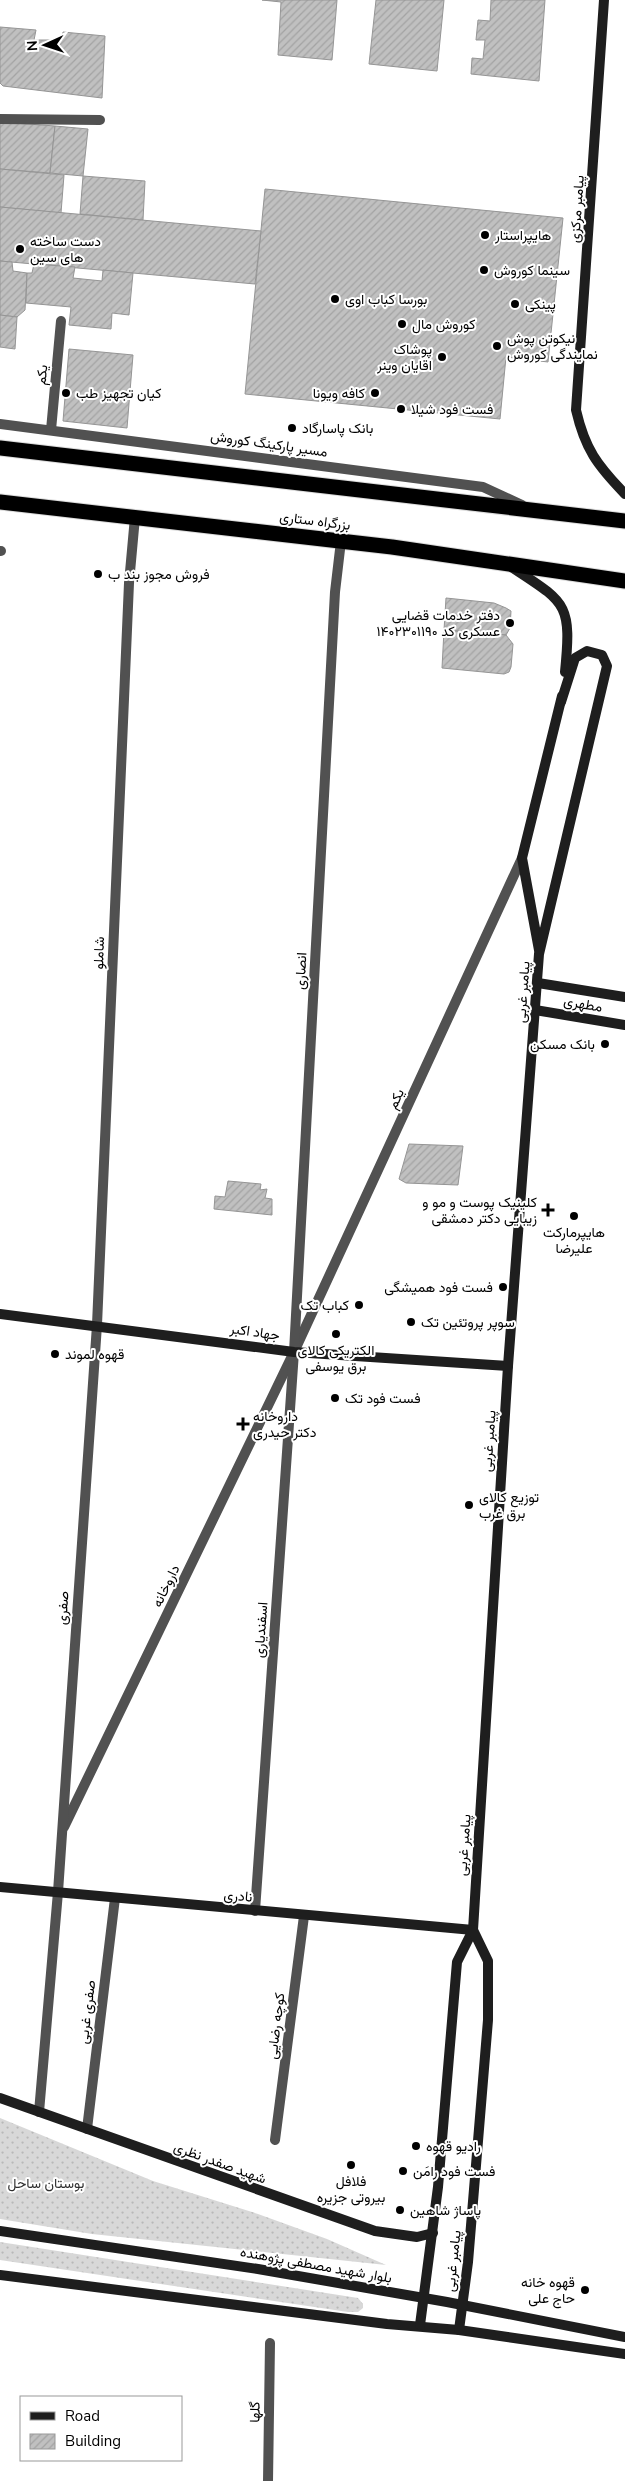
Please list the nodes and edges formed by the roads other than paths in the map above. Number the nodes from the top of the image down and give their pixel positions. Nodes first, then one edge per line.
1 (604, 0) edge
2 (0, 119) edge
3 (100, 120) dead end
4 (61, 321) dead end
5 (0, 424) edge
6 (51, 430) junction
7 (0, 448) edge
8 (625, 494) edge
9 (0, 502) edge
10 (530, 509) junction
11 (135, 517) junction
12 (625, 521) edge
13 (341, 541) junction
14 (509, 565) junction
15 (625, 581) edge
16 (561, 702) junction
17 (522, 858) junction
18 (540, 954) junction
19 (538, 983) junction
20 (625, 997) edge
21 (535, 1010) junction
22 (625, 1025) edge
23 (0, 1314) edge
24 (97, 1325) junction
25 (294, 1352) junction
26 (508, 1366) junction
27 (62, 1832) junction
28 (0, 1887) edge
29 (58, 1892) junction
30 (115, 1898) junction
31 (255, 1911) junction
32 (304, 1916) junction
33 (473, 1930) junction
34 (0, 2098) edge
35 (39, 2112) junction
36 (86, 2129) junction
37 (275, 2140) dead end
38 (0, 2231) edge
39 (433, 2233) junction
40 (0, 2275) edge
41 (424, 2299) junction
42 (463, 2305) junction
43 (420, 2325) junction
44 (459, 2330) junction
45 (625, 2337) edge
46 (270, 2343) dead end
47 (625, 2354) edge
48 (268, 2481) edge

1 - 8 main road, پیامبر مرکزی
2 - 3 street
4 - 6 street, یکم
5 - 6 street, مسیر پارکینگ کوروش
6 - 10 street, مسیر پارکینگ کوروش
7 - 10 highway
9 - 11 highway, بزرگراه ستاری
10 - 12 highway
11 - 13 highway, بزرگراه ستاری
11 - 24 street, شاملو
13 - 14 highway, بزرگراه ستاری
13 - 25 street, انصاری
14 - 15 highway, بزرگراه ستاری
14 - 16 main road, پیامبر غربی
16 - 17 main road, پیامبر غربی
16 - 18 main road, پیامبر غربی
17 - 18 main road, پیامبر غربی
17 - 25 street, یکم
18 - 19 main road, پیامبر غربی
19 - 20 main road, مطهری
19 - 21 main road, پیامبر غربی
21 - 22 main road, مطهری
21 - 26 main road, پیامبر غربی
23 - 24 main road, جهاد اکبر
24 - 25 main road, جهاد اکبر
24 - 27 street, صفری
25 - 26 main road, جهاد اکبر
25 - 27 street, داروخانه
25 - 31 street, اسفندیاری
26 - 33 main road, پیامبر غربی
27 - 29 street, صفری
28 - 29 main road, نادری
29 - 30 main road, نادری
29 - 35 street
30 - 31 main road, نادری
30 - 36 street, صفری غربی
31 - 32 main road, نادری
32 - 33 main road, نادری
32 - 37 street, کوچه رضایی
33 - 39 main road, پیامبر غربی
33 - 42 main road, پیامبر غربی
34 - 35 main road, شهید صفدر نظری
35 - 36 main road, شهید صفدر نظری
36 - 39 main road, شهید صفدر نظری
38 - 41 main road, بلوار شهید مصطفی پژوهنده
39 - 41 main road, پیامبر غربی
40 - 43 main road
41 - 42 main road, بلوار شهید مصطفی پژوهنده
41 - 43 main road, پیامبر غربی
42 - 44 main road, پیامبر غربی
42 - 45 main road, بلوار شهید مصطفی پژوهنده
43 - 44 main road
44 - 47 main road
46 - 48 street, گلها

